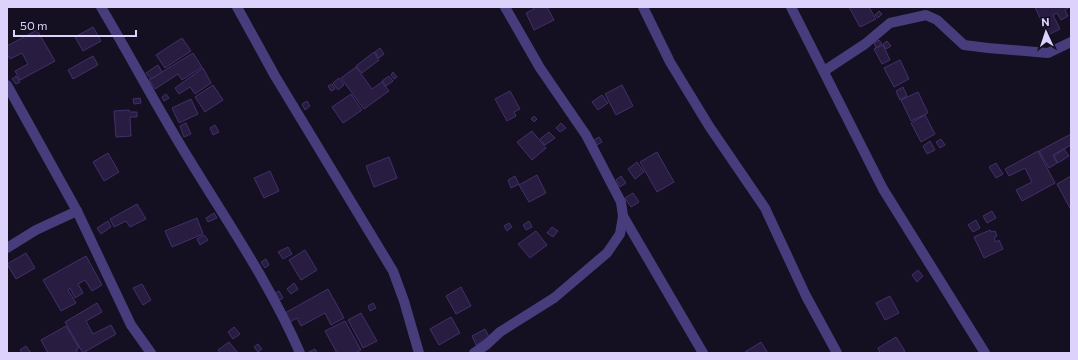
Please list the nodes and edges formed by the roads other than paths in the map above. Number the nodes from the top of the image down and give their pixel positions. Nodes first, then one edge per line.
1 (101, 7) edge
2 (237, 7) edge
3 (505, 7) edge
4 (643, 7) edge
5 (791, 7) edge
6 (1071, 42) edge
7 (824, 71) junction
8 (7, 85) edge
9 (77, 211) junction
10 (623, 216) junction
11 (7, 248) edge
12 (151, 353) edge
13 (300, 353) edge
14 (419, 353) edge
15 (474, 353) edge
16 (703, 353) edge
17 (837, 353) edge
18 (985, 353) edge

1 - 13 street
2 - 14 street
3 - 10 street
4 - 17 street
5 - 7 street
6 - 7 street
7 - 18 street
8 - 9 street
9 - 11 street
9 - 12 street
10 - 15 street
10 - 16 street

